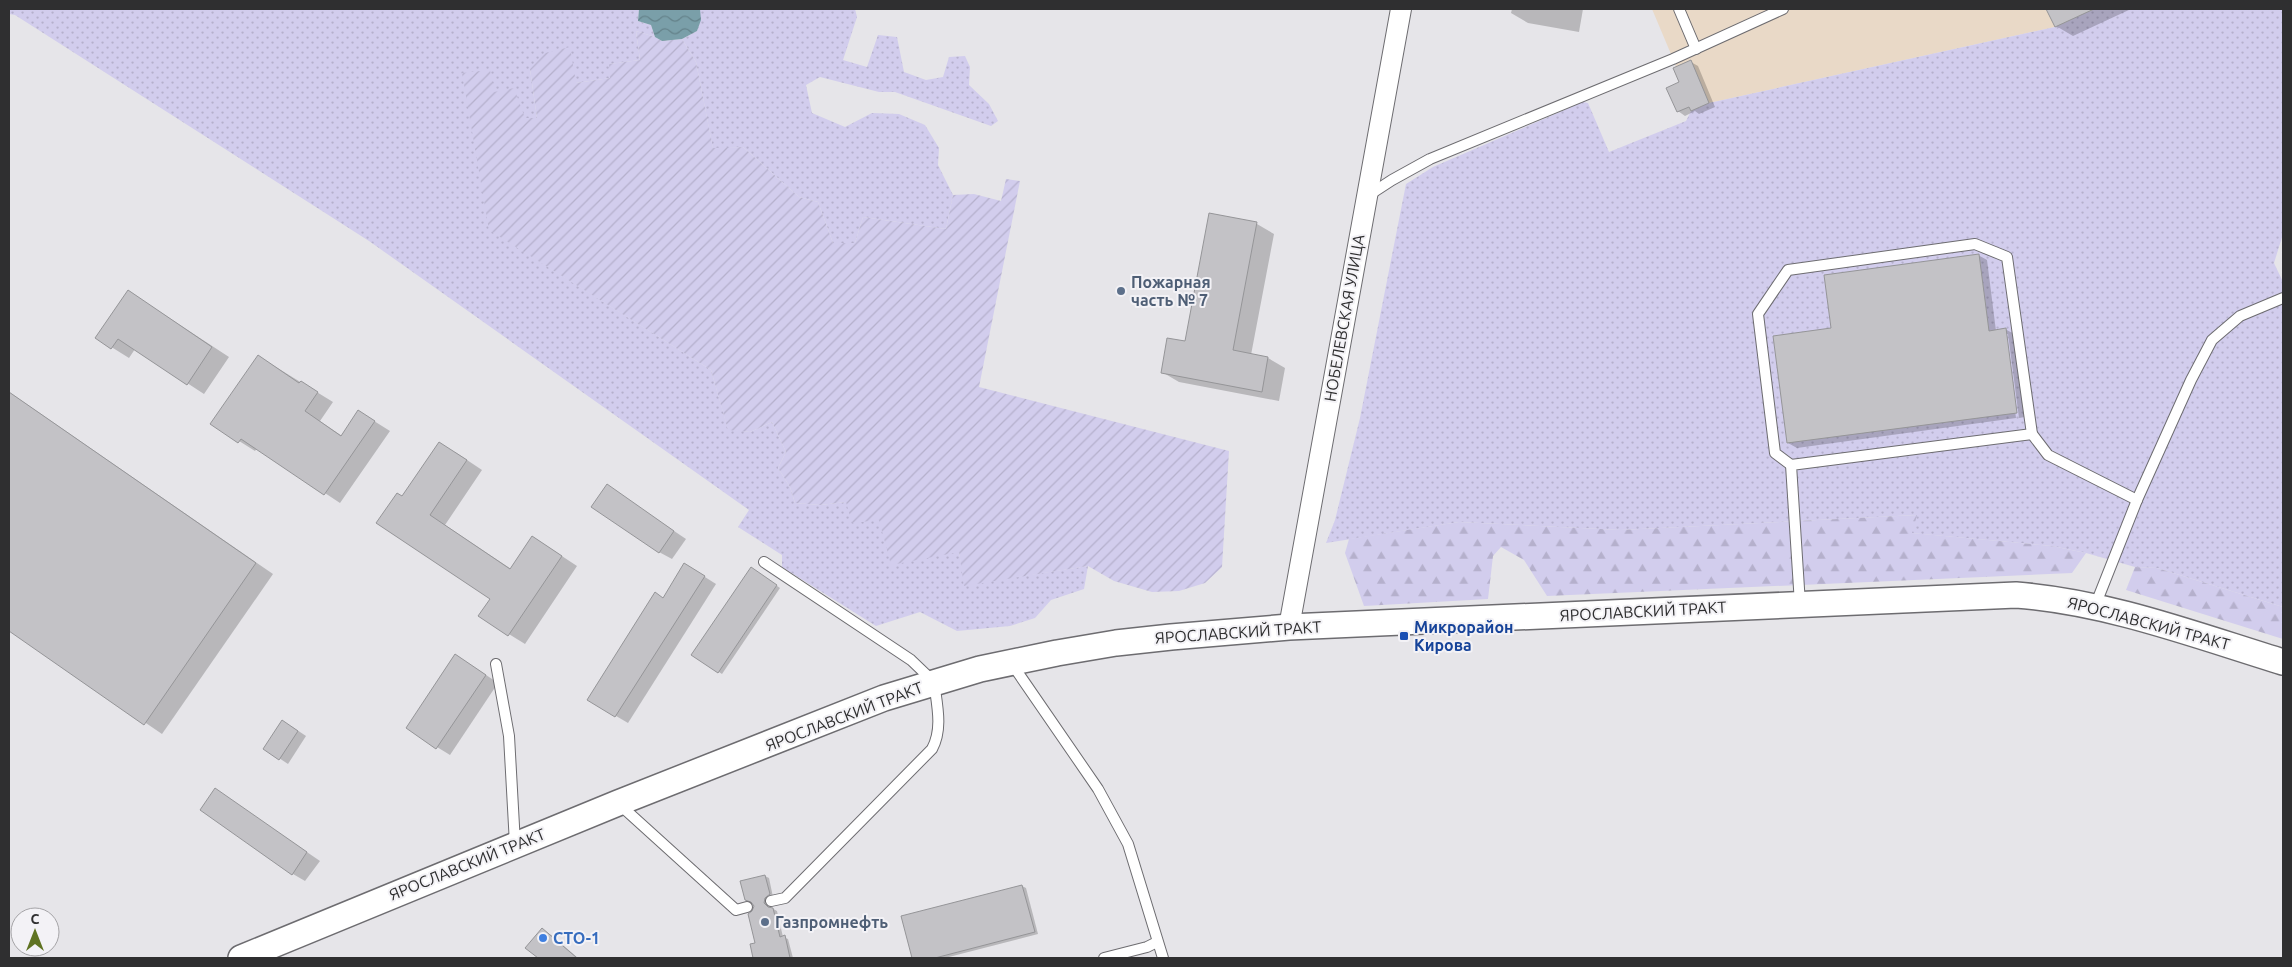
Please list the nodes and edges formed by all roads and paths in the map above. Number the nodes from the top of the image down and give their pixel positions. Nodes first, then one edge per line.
1 (1402, 9) edge
2 (1679, 9) edge
3 (1783, 9) edge
4 (1696, 49) junction
5 (1366, 197) junction
6 (2283, 298) edge
7 (2032, 434) junction
8 (1791, 465) junction
9 (2136, 500) junction
10 (764, 562) dead end
11 (1800, 604) junction
12 (2095, 606) junction
13 (1289, 628) junction
14 (2283, 662) edge
15 (1011, 663) junction
16 (496, 664) dead end
17 (934, 682) junction
18 (618, 803) junction
19 (515, 845) junction
20 (771, 901) dead end
21 (747, 907) dead end
22 (1157, 942) junction
23 (241, 958) edge
24 (1104, 958) edge
25 (1164, 958) edge

1 - 5 street, НОБЕЛЕВСКАЯ УЛИЦА
2 - 4 lane
3 - 4 lane
4 - 5 lane
5 - 13 street, НОБЕЛЕВСКАЯ УЛИЦА
6 - 9 lane
7 - 8 lane
7 - 8 lane
7 - 9 lane
8 - 11 lane
9 - 12 lane
10 - 17 lane
11 - 12 street, ЯРОСЛАВСКИЙ ТРАКТ
11 - 13 street, ЯРОСЛАВСКИЙ ТРАКТ
12 - 14 street, ЯРОСЛАВСКИЙ ТРАКТ
13 - 15 street, ЯРОСЛАВСКИЙ ТРАКТ
15 - 17 street, ЯРОСЛАВСКИЙ ТРАКТ
15 - 22 lane
16 - 19 lane
17 - 18 street, ЯРОСЛАВСКИЙ ТРАКТ
17 - 20 lane
18 - 19 street, ЯРОСЛАВСКИЙ ТРАКТ
18 - 21 lane
19 - 23 street, ЯРОСЛАВСКИЙ ТРАКТ
22 - 24 lane
22 - 25 lane

